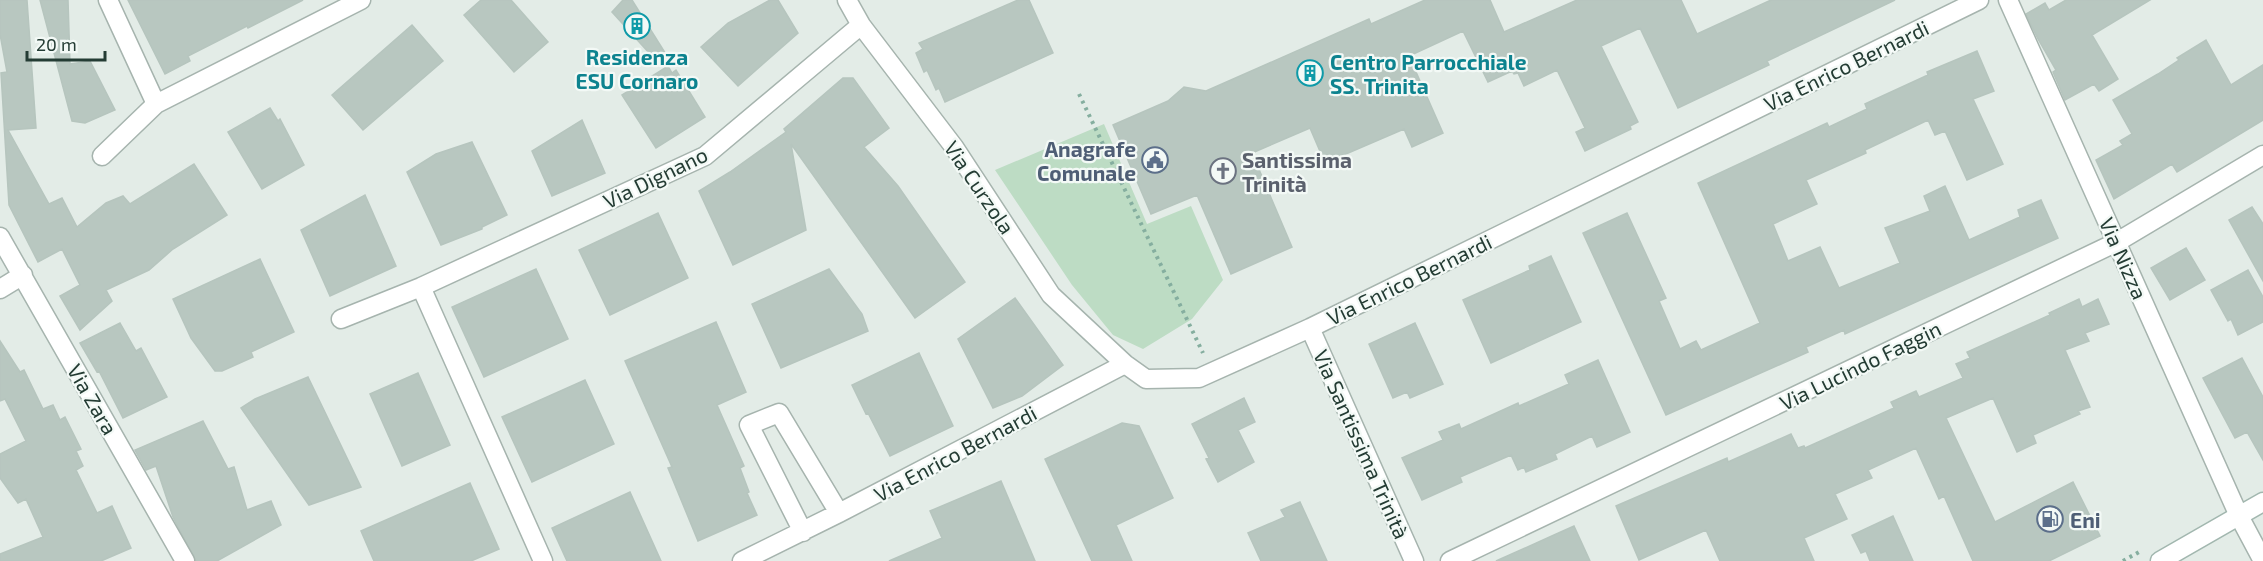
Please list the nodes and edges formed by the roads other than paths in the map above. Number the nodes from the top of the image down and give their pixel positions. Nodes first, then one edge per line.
1 (108, 0) edge
2 (361, 0) edge
3 (847, 0) edge
4 (1979, 0) edge
5 (2008, 0) edge
6 (861, 25) junction
7 (156, 104) junction
8 (2263, 155) edge
9 (102, 156) dead end
10 (0, 237) edge
11 (2117, 242) junction
12 (23, 275) junction
13 (421, 287) junction
14 (0, 289) edge
15 (341, 319) dead end
16 (1310, 328) junction
17 (1125, 364) junction
18 (2263, 502) edge
19 (839, 513) junction
20 (2239, 516) junction
21 (803, 532) junction
22 (184, 561) edge
23 (543, 561) edge
24 (742, 561) edge
25 (1414, 561) edge
26 (1450, 561) edge
27 (2160, 561) edge
28 (2263, 561) edge

1 - 7 street
2 - 7 street
3 - 6 street, Via Curzola
4 - 16 street, Via Enrico Bernardi
5 - 11 street, Via Nizza
6 - 13 street, Via Dignano
6 - 17 street, Via Curzola
7 - 9 street
8 - 11 street, Via Lucindo Faggin
10 - 12 street, Via Zara
11 - 20 street, Via Nizza
11 - 26 street, Via Lucindo Faggin
12 - 14 street
12 - 22 street, Via Zara
13 - 15 street, Via Dignano
13 - 23 street
16 - 17 street, Via Enrico Bernardi
16 - 25 street, Via Santissima Trinità
17 - 19 street, Via Enrico Bernardi
18 - 20 street
19 - 21 street, Via Enrico Bernardi
19 - 21 street
20 - 27 street
20 - 28 street, Via Nizza
21 - 24 street, Via Enrico Bernardi

